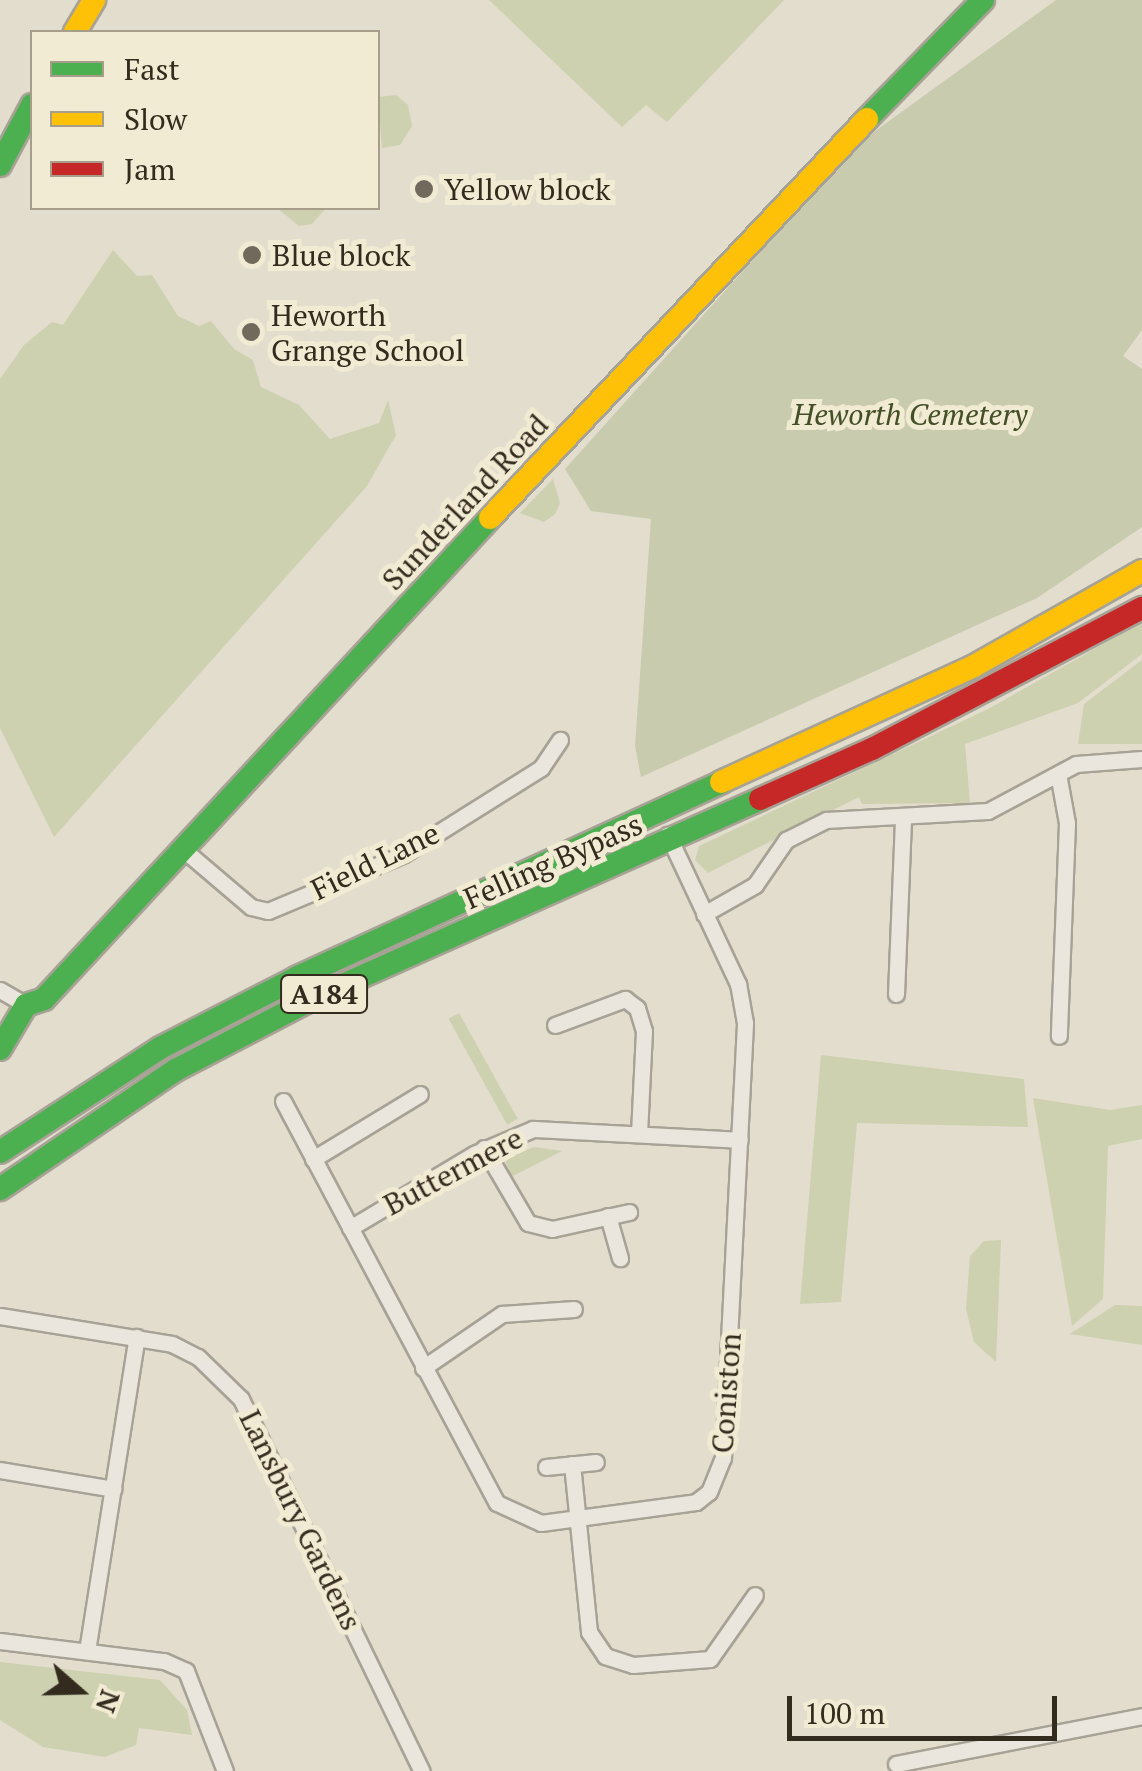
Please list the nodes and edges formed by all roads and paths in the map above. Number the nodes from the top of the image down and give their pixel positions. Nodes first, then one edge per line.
1 (94, 0) edge
2 (983, 0) edge
3 (76, 30) edge
4 (30, 110) edge
5 (0, 165) edge
6 (1142, 571) edge
7 (1142, 608) edge
8 (560, 740) dead end
9 (1142, 759) edge
10 (1059, 778) junction
11 (656, 813) junction
12 (903, 818) junction
13 (672, 842) junction
14 (184, 850) junction
15 (704, 914) junction
16 (0, 990) edge
17 (896, 994) dead end
18 (26, 1004) junction
19 (554, 1026) dead end
20 (1059, 1036) dead end
21 (0, 1049) edge
22 (420, 1094) dead end
23 (283, 1100) dead end
24 (638, 1134) junction
25 (740, 1140) junction
26 (484, 1148) junction
27 (0, 1152) edge
28 (314, 1159) junction
29 (0, 1189) edge
30 (628, 1212) dead end
31 (608, 1216) junction
32 (350, 1228) junction
33 (620, 1258) dead end
34 (574, 1309) dead end
35 (0, 1316) edge
36 (137, 1336) junction
37 (423, 1368) junction
38 (596, 1462) dead end
39 (572, 1464) junction
40 (546, 1466) dead end
41 (0, 1470) edge
42 (113, 1489) junction
43 (575, 1520) junction
44 (755, 1596) dead end
45 (0, 1641) edge
46 (88, 1652) junction
47 (1142, 1716) edge
48 (896, 1764) dead end
49 (225, 1771) edge
50 (422, 1771) edge

1 - 3 main road
2 - 14 main road, Sunderland Road
4 - 5 main road
6 - 11 main road, Felling Bypass / A184
7 - 13 main road, Felling Bypass / A184
8 - 14 street, Field Lane
9 - 10 street
10 - 12 street
10 - 20 street
11 - 13 street, Coniston
11 - 27 main road, Felling Bypass / A184
12 - 15 street
12 - 17 street
13 - 15 street, Coniston
13 - 29 main road, Felling Bypass / A184
14 - 18 main road, Sunderland Road
15 - 25 street, Coniston
16 - 18 street
18 - 21 main road, Sunderland Road
19 - 24 street
22 - 28 street
23 - 28 street, Coniston
24 - 25 street, Buttermere
24 - 26 street, Buttermere
25 - 43 street, Coniston
26 - 31 street
26 - 32 street, Buttermere
28 - 32 street, Coniston
30 - 31 street
31 - 33 street
32 - 37 street, Coniston
34 - 37 street
35 - 36 street, Lansbury Gardens
36 - 42 street
36 - 50 street, Lansbury Gardens
37 - 43 street, Coniston
38 - 39 street
39 - 40 street
39 - 43 street
41 - 42 street
42 - 46 street
43 - 44 street
45 - 46 street
46 - 49 street
47 - 48 street

